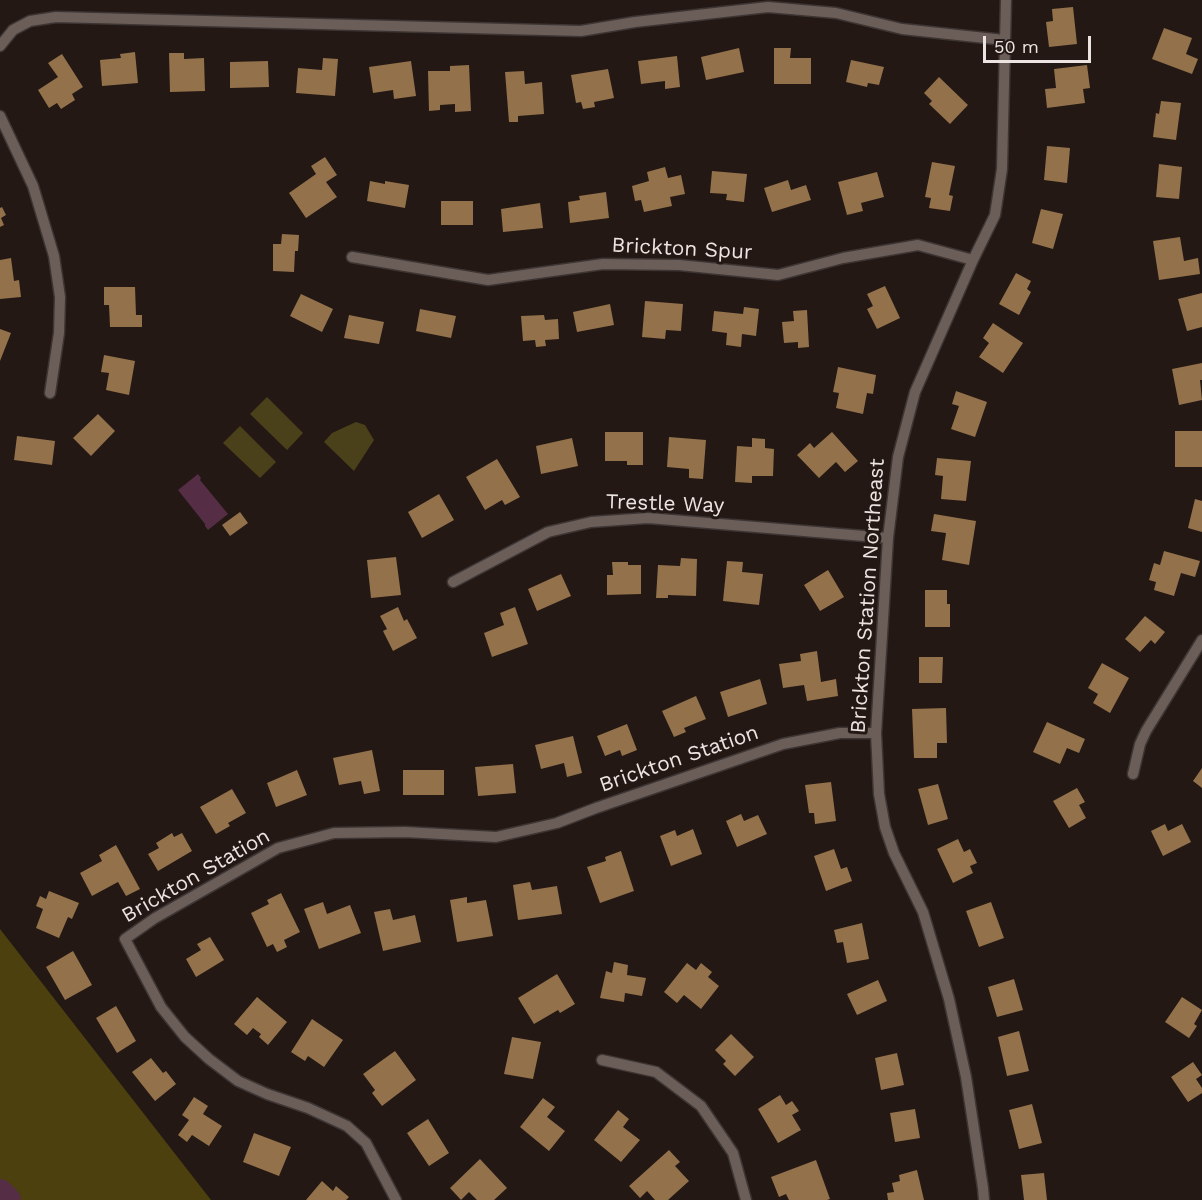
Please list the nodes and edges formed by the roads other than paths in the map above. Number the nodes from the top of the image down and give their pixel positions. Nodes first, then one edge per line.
1 (1006, 0) edge
2 (1005, 40) junction
3 (0, 46) edge
4 (0, 116) edge
5 (351, 257) dead end
6 (973, 260) junction
7 (50, 393) dead end
8 (888, 538) junction
9 (453, 582) dead end
10 (1202, 640) edge
11 (876, 733) junction
12 (1133, 774) dead end
13 (602, 1060) dead end
14 (396, 1200) edge
15 (746, 1200) edge
16 (984, 1200) edge

1 - 2 street, Brickton Station Northeast
2 - 3 street
2 - 6 street, Brickton Station Northeast
4 - 7 street
5 - 6 street, Brickton Spur
6 - 8 street, Brickton Station Northeast
8 - 9 street, Trestle Way
8 - 11 street, Brickton Station Northeast
10 - 12 street
11 - 14 street, Brickton Station
11 - 16 street, Brickton Station Northeast
13 - 15 street

